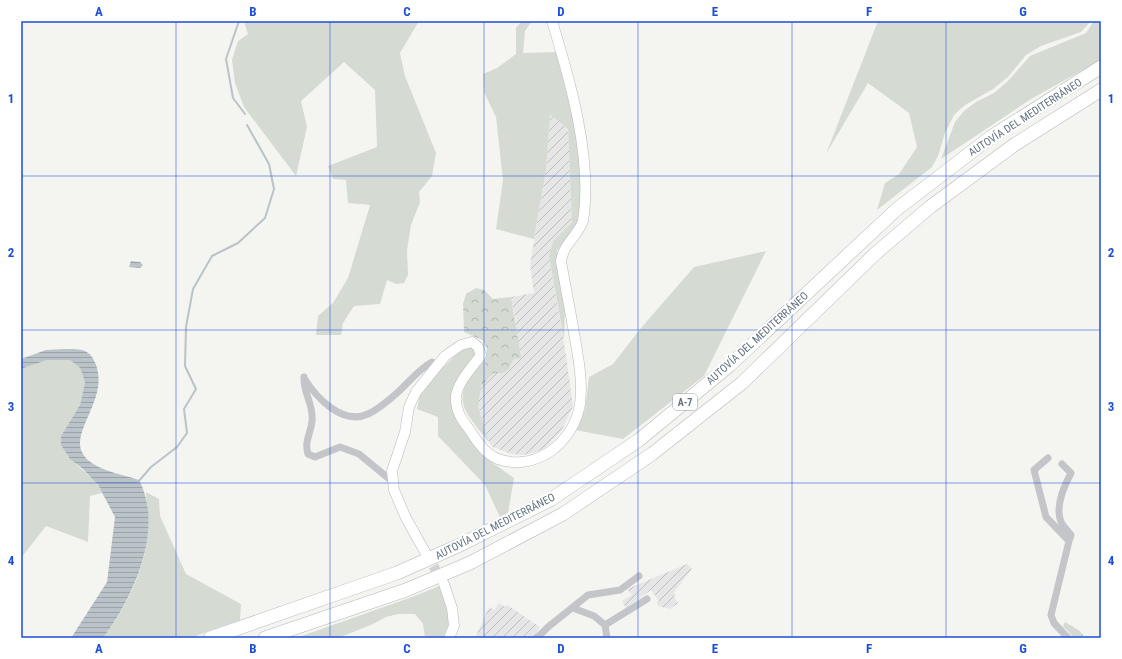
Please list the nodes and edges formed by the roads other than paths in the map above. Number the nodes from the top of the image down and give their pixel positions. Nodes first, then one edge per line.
1 (552, 21) edge
2 (1101, 68) edge
3 (1101, 90) edge
4 (437, 366) junction
5 (1048, 458) dead end
6 (1062, 464) dead end
7 (393, 482) junction
8 (1069, 541) junction
9 (425, 552) tunnel mouth
10 (640, 576) dead end
11 (444, 584) tunnel mouth
12 (647, 600) dead end
13 (573, 608) junction
14 (605, 625) junction
15 (548, 627) junction
16 (210, 638) edge
17 (265, 638) edge
18 (449, 638) edge
19 (537, 638) edge
20 (545, 638) edge
21 (607, 638) edge
22 (1068, 638) edge

1 - 4 main road
2 - 16 highway, AUTOVÍA DEL MEDITERRÁNEO / A-7
3 - 17 highway, AUTOVÍA DEL MEDITERRÁNEO / A-7
4 - 7 main road
4 - 7 street
5 - 8 street
6 - 8 street
7 - 9 main road
8 - 22 street
10 - 13 street
11 - 18 main road
12 - 14 street
13 - 14 street
13 - 15 street
14 - 21 street
15 - 19 street
15 - 20 street

